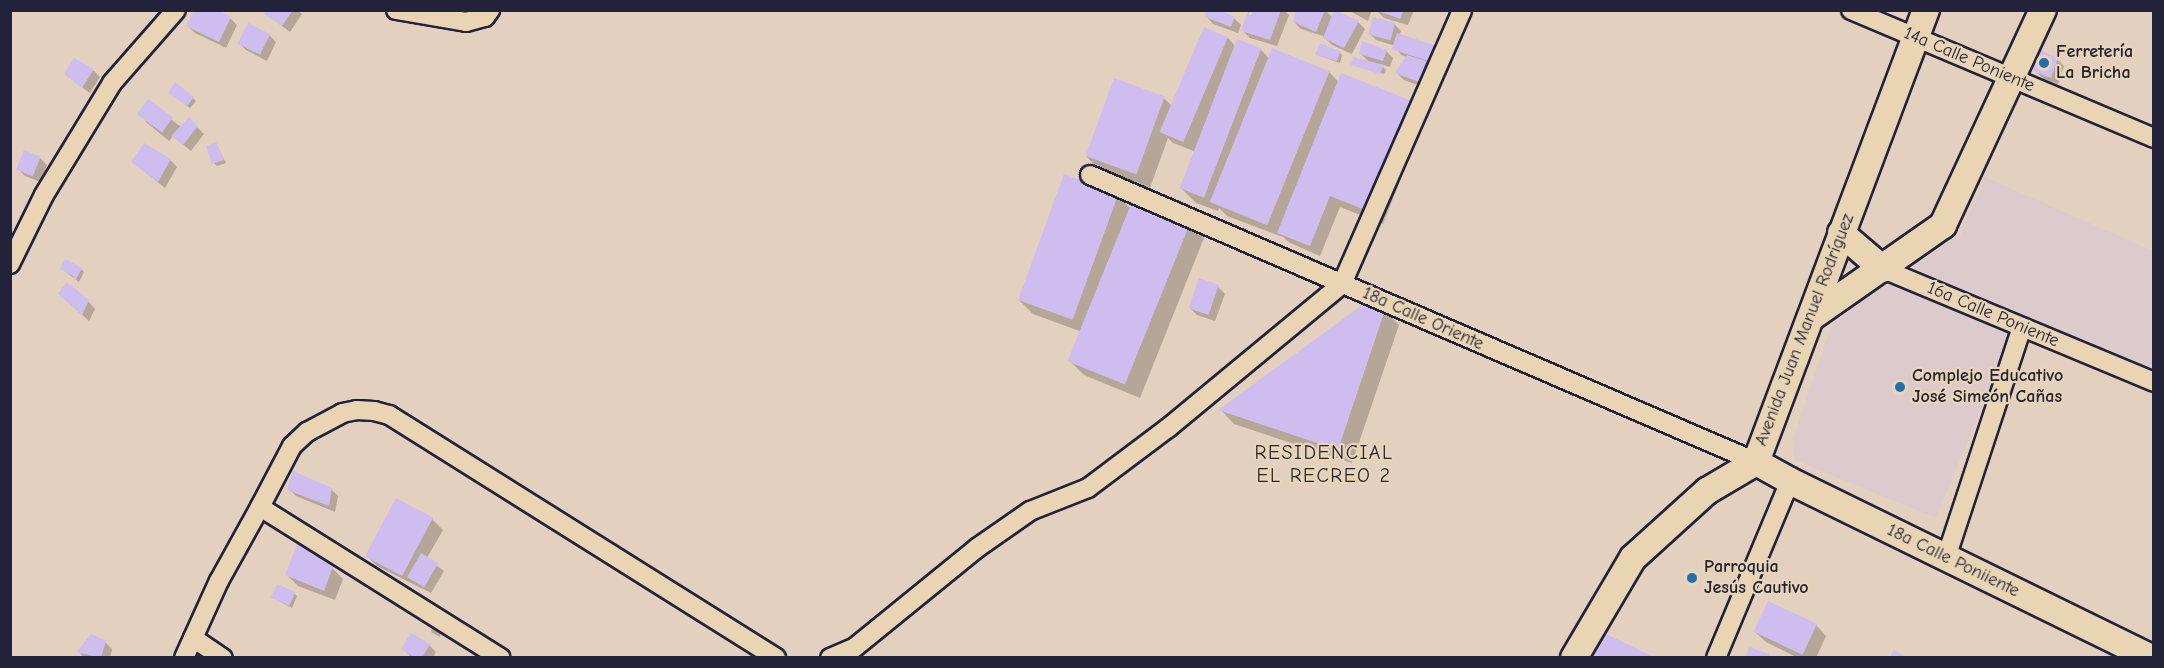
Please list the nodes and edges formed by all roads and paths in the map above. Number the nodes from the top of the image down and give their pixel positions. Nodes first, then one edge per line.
1 (176, 10) edge
2 (396, 10) edge
3 (490, 10) edge
4 (1462, 10) edge
5 (1851, 10) edge
6 (1926, 10) edge
7 (2043, 10) edge
8 (1916, 37) junction
9 (2012, 77) junction
10 (2154, 138) edge
11 (1090, 175) dead end
12 (1842, 233) junction
13 (10, 264) edge
14 (1883, 269) junction
15 (1342, 284) junction
16 (1813, 316) junction
17 (2022, 327) junction
18 (2154, 382) edge
19 (1756, 462) junction
20 (1790, 481) junction
21 (260, 507) junction
22 (1946, 558) junction
23 (193, 638) junction
24 (2124, 652) edge
25 (861, 653) edge
26 (184, 657) edge
27 (223, 657) edge
28 (501, 657) edge
29 (776, 657) edge
30 (830, 657) edge
31 (1574, 657) edge
32 (1716, 657) edge
33 (2152, 657) edge

1 - 13 street
2 - 3 street
4 - 15 street
5 - 8 street, 14a Calle Poniente
6 - 8 street, Avenida Juan Manuel Rodríguez
7 - 9 street
8 - 9 street, 14a Calle Poniente
8 - 12 street, Avenida Juan Manuel Rodríguez
9 - 10 street, 14a Calle Poniente
9 - 14 street
11 - 15 street, 18a Calle Oriente
12 - 14 street, 16a Calle Poniente
12 - 16 street, Avenida Juan Manuel Rodríguez
14 - 16 street
14 - 17 street, 16a Calle Poniente
15 - 19 street, 18a Calle Oriente
15 - 25 street
16 - 19 street, Avenida Juan Manuel Rodríguez
17 - 18 street, 16a Calle Poniente
17 - 22 street
19 - 20 street, 18a Calle Poniiente
19 - 31 street, Avenida Juan Manuel Rodríguez
20 - 22 street, 18a Calle Poniiente
20 - 32 street
21 - 23 street
21 - 28 street
21 - 29 street
22 - 24 street, 18a Calle Poniiente
23 - 26 street
23 - 27 street
24 - 33 street, 18a Calle Poniiente
25 - 30 street

